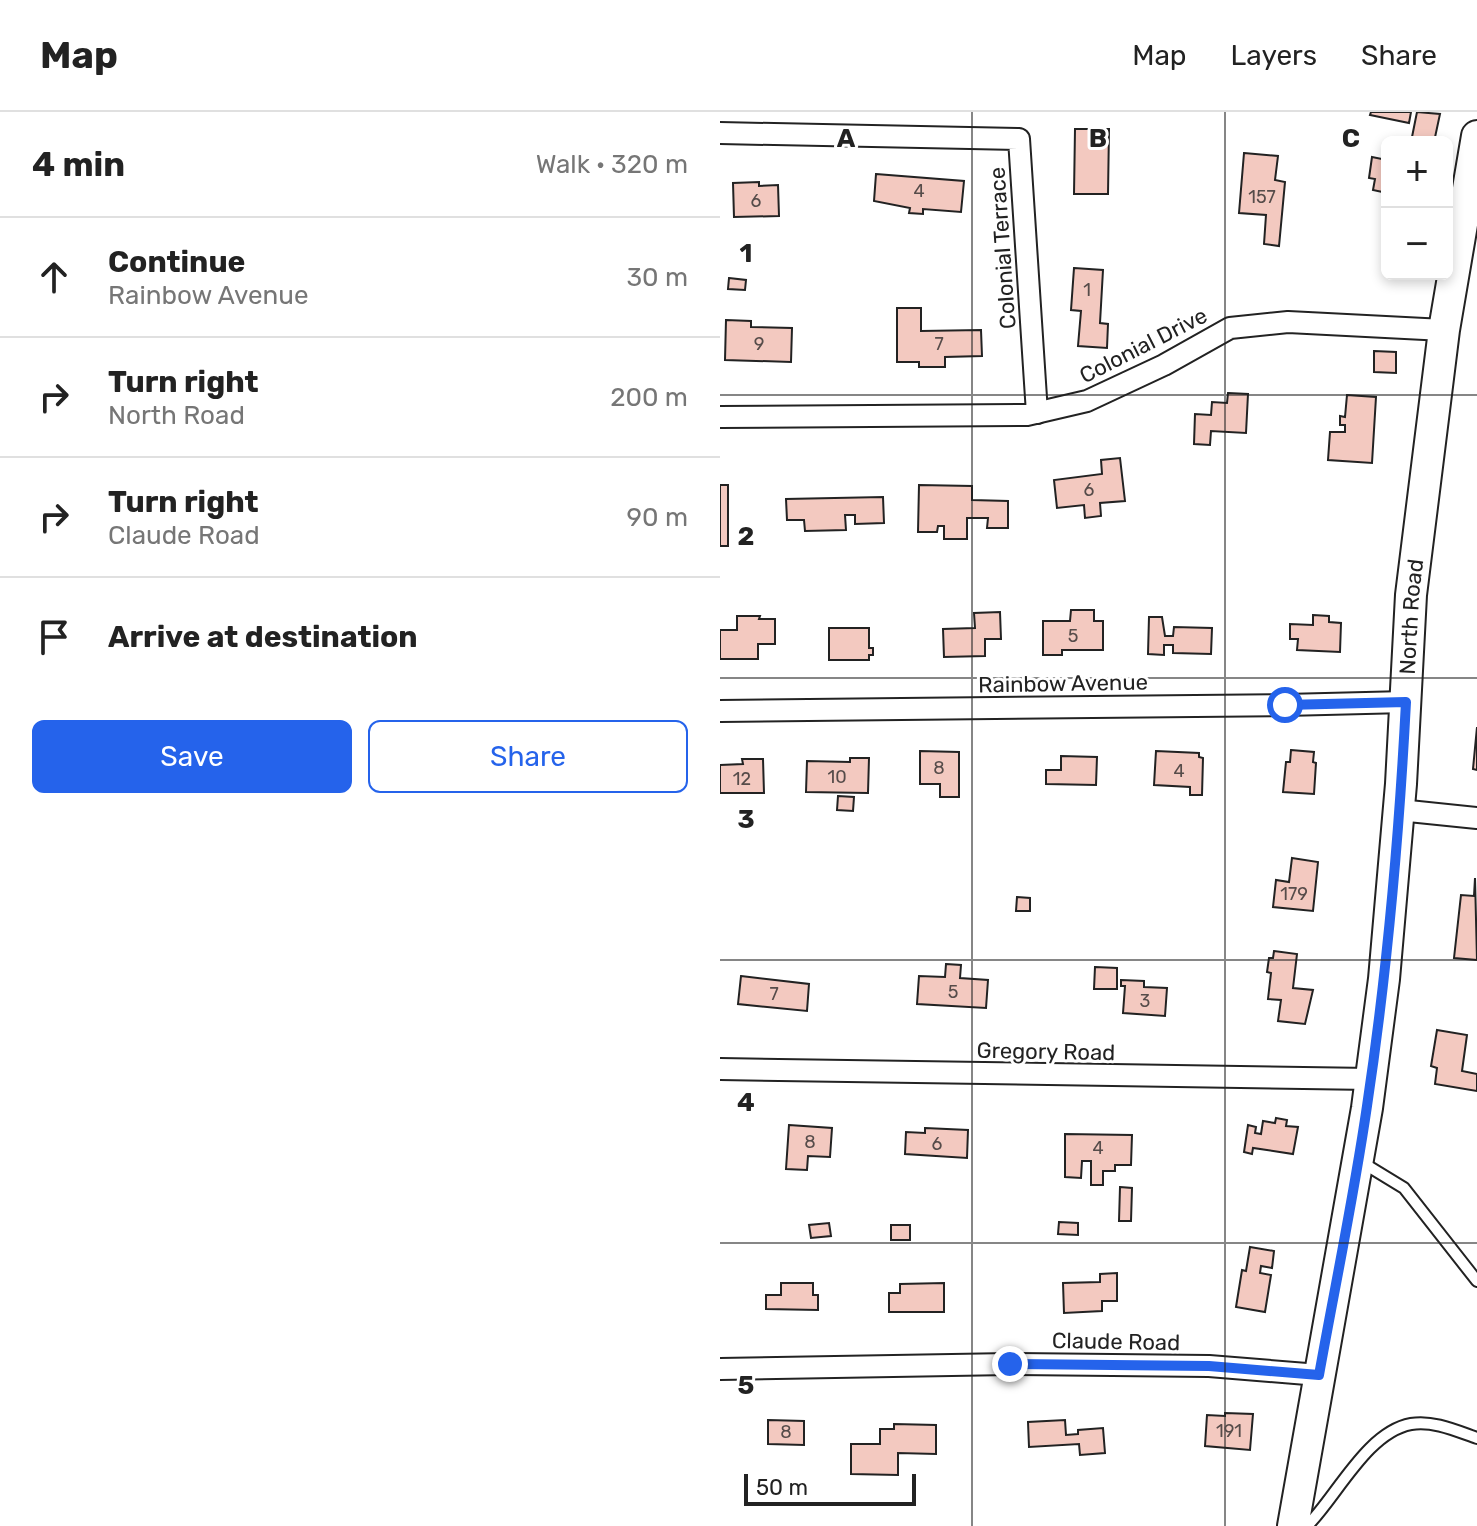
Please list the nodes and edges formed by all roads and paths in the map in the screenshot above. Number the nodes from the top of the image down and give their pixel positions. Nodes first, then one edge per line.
1 (720, 133) edge
2 (1477, 136) edge
3 (1466, 267) edge
4 (1444, 330) junction
5 (1037, 413) junction
6 (720, 417) edge
7 (1406, 702) junction
8 (720, 711) edge
9 (1399, 810) junction
10 (1477, 818) edge
11 (720, 1069) edge
12 (1371, 1079) junction
13 (1358, 1159) junction
14 (1477, 1281) edge
15 (720, 1369) edge
16 (1319, 1375) junction
17 (1477, 1438) edge
18 (1293, 1526) edge
19 (1307, 1526) edge

1 - 5 street, Colonial Terrace
2 - 3 main road, North Road
3 - 4 main road, North Road
4 - 5 street, Colonial Drive
4 - 7 main road, North Road
5 - 6 street, Colonial Drive
7 - 8 street, Rainbow Avenue
7 - 9 main road, North Road
9 - 10 street
9 - 12 main road, North Road
11 - 12 street, Gregory Road
12 - 13 main road, North Road
13 - 14 lane
13 - 16 main road, North Road
15 - 16 street, Claude Road
16 - 18 main road, North Road
17 - 19 lane

